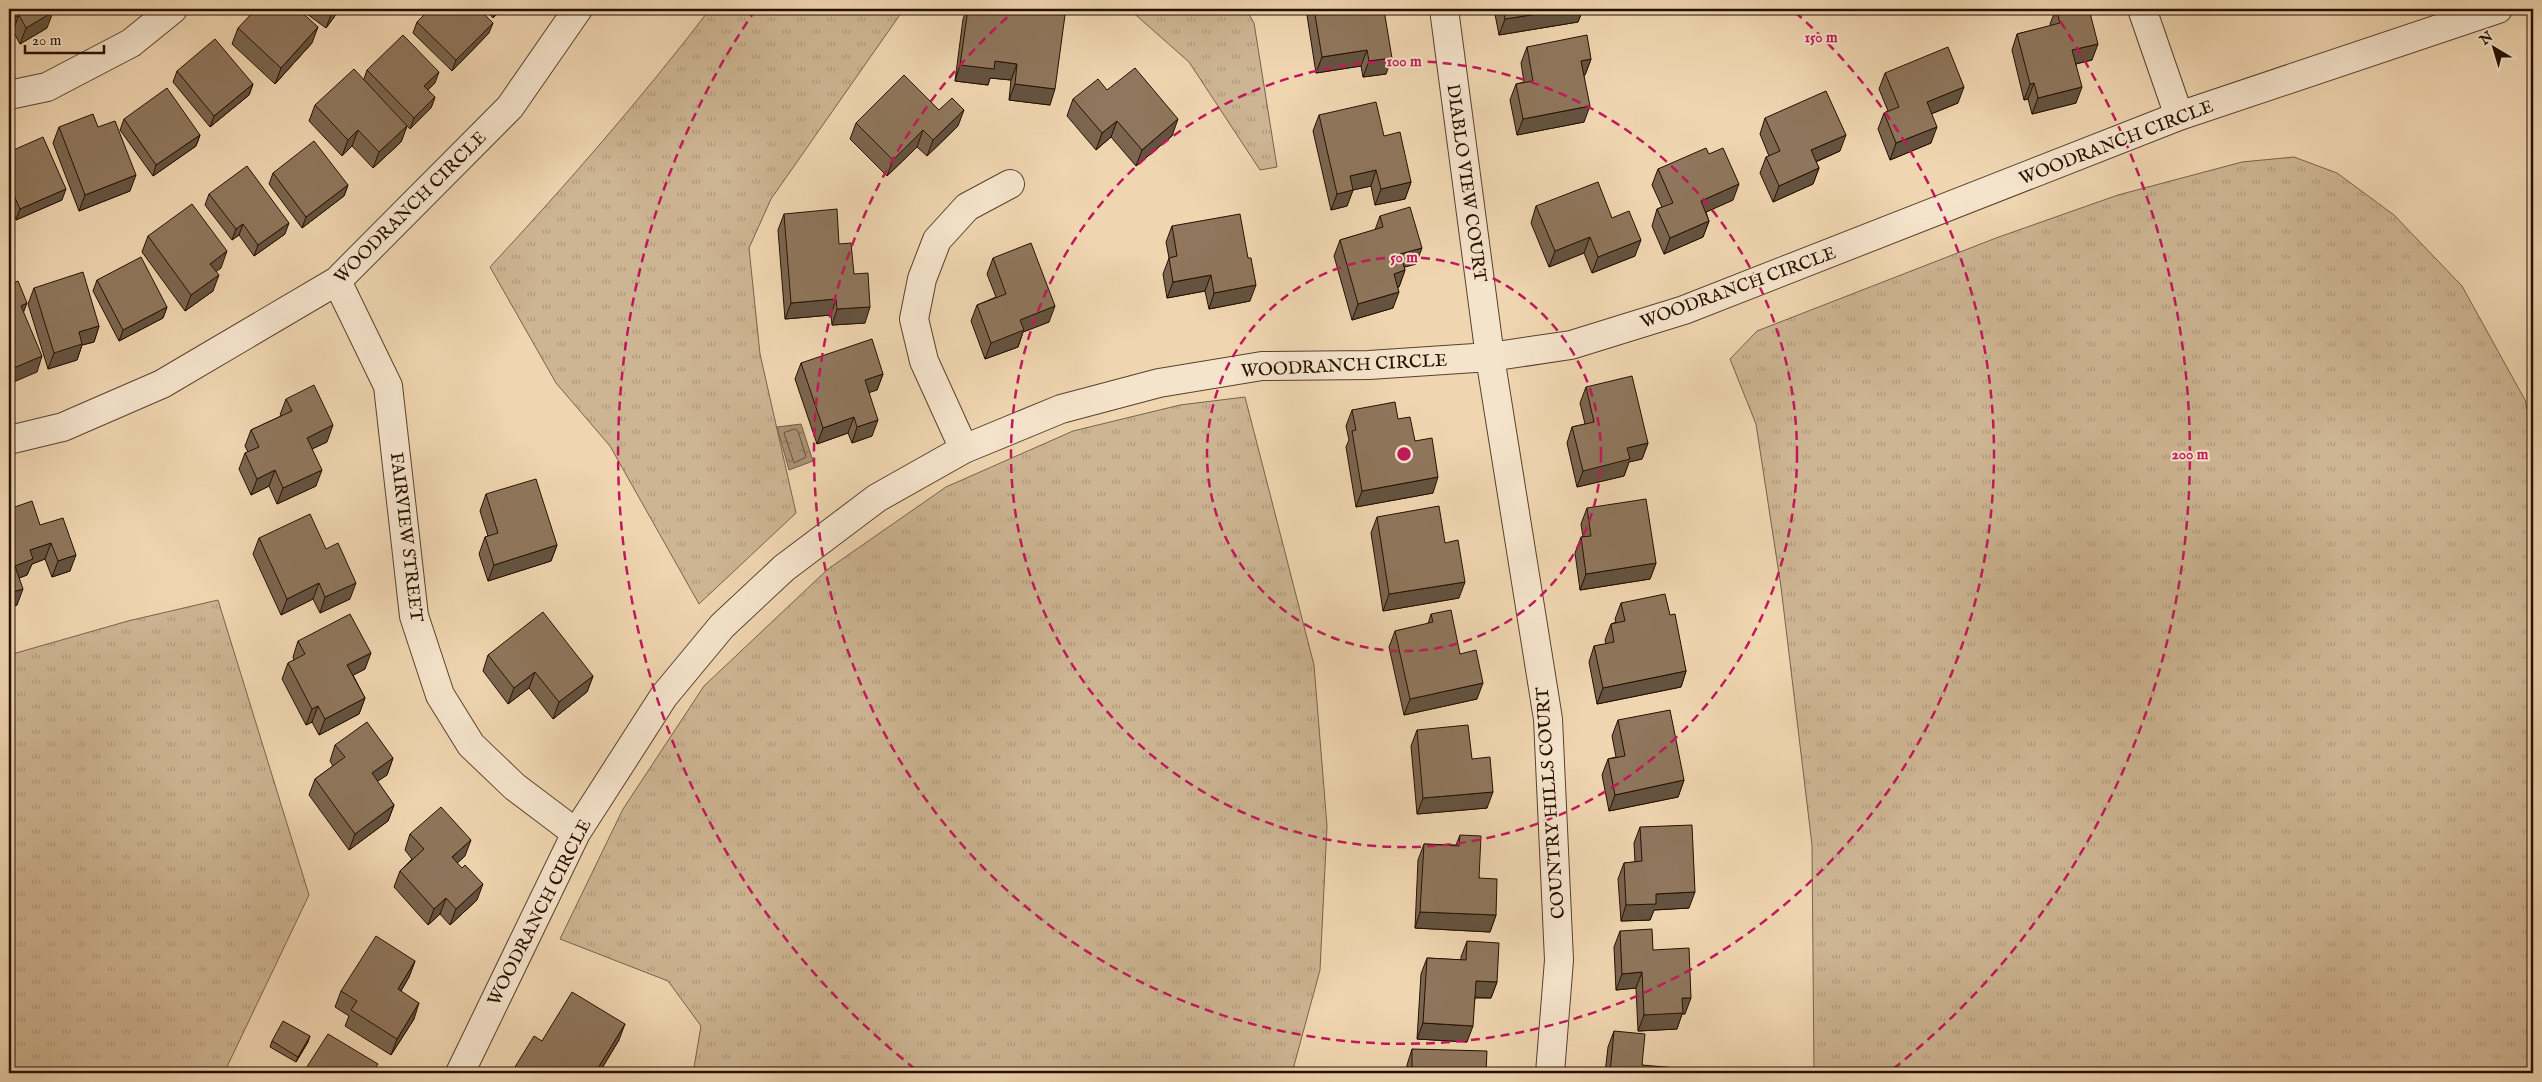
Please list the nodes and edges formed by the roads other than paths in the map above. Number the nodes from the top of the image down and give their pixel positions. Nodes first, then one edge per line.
1 (173, 9) edge
2 (578, 9) edge
3 (1444, 9) edge
4 (2142, 9) edge
5 (2498, 9) edge
6 (9, 95) edge
7 (2179, 116) junction
8 (1010, 184) dead end
9 (338, 281) junction
10 (1490, 357) junction
11 (9, 440) edge
12 (964, 449) junction
13 (576, 833) junction
14 (460, 1073) edge
15 (1550, 1073) edge

1 - 6 street
2 - 9 street, WOODRANCH CIRCLE
3 - 10 street, DIABLO VIEW COURT
4 - 7 street
5 - 7 street, WOODRANCH CIRCLE
7 - 10 street, WOODRANCH CIRCLE
8 - 12 street
9 - 11 street, WOODRANCH CIRCLE
9 - 13 street, FAIRVIEW STREET
10 - 12 street, WOODRANCH CIRCLE
10 - 15 street, COUNTRY HILLS COURT
12 - 13 street, WOODRANCH CIRCLE
13 - 14 street, WOODRANCH CIRCLE

